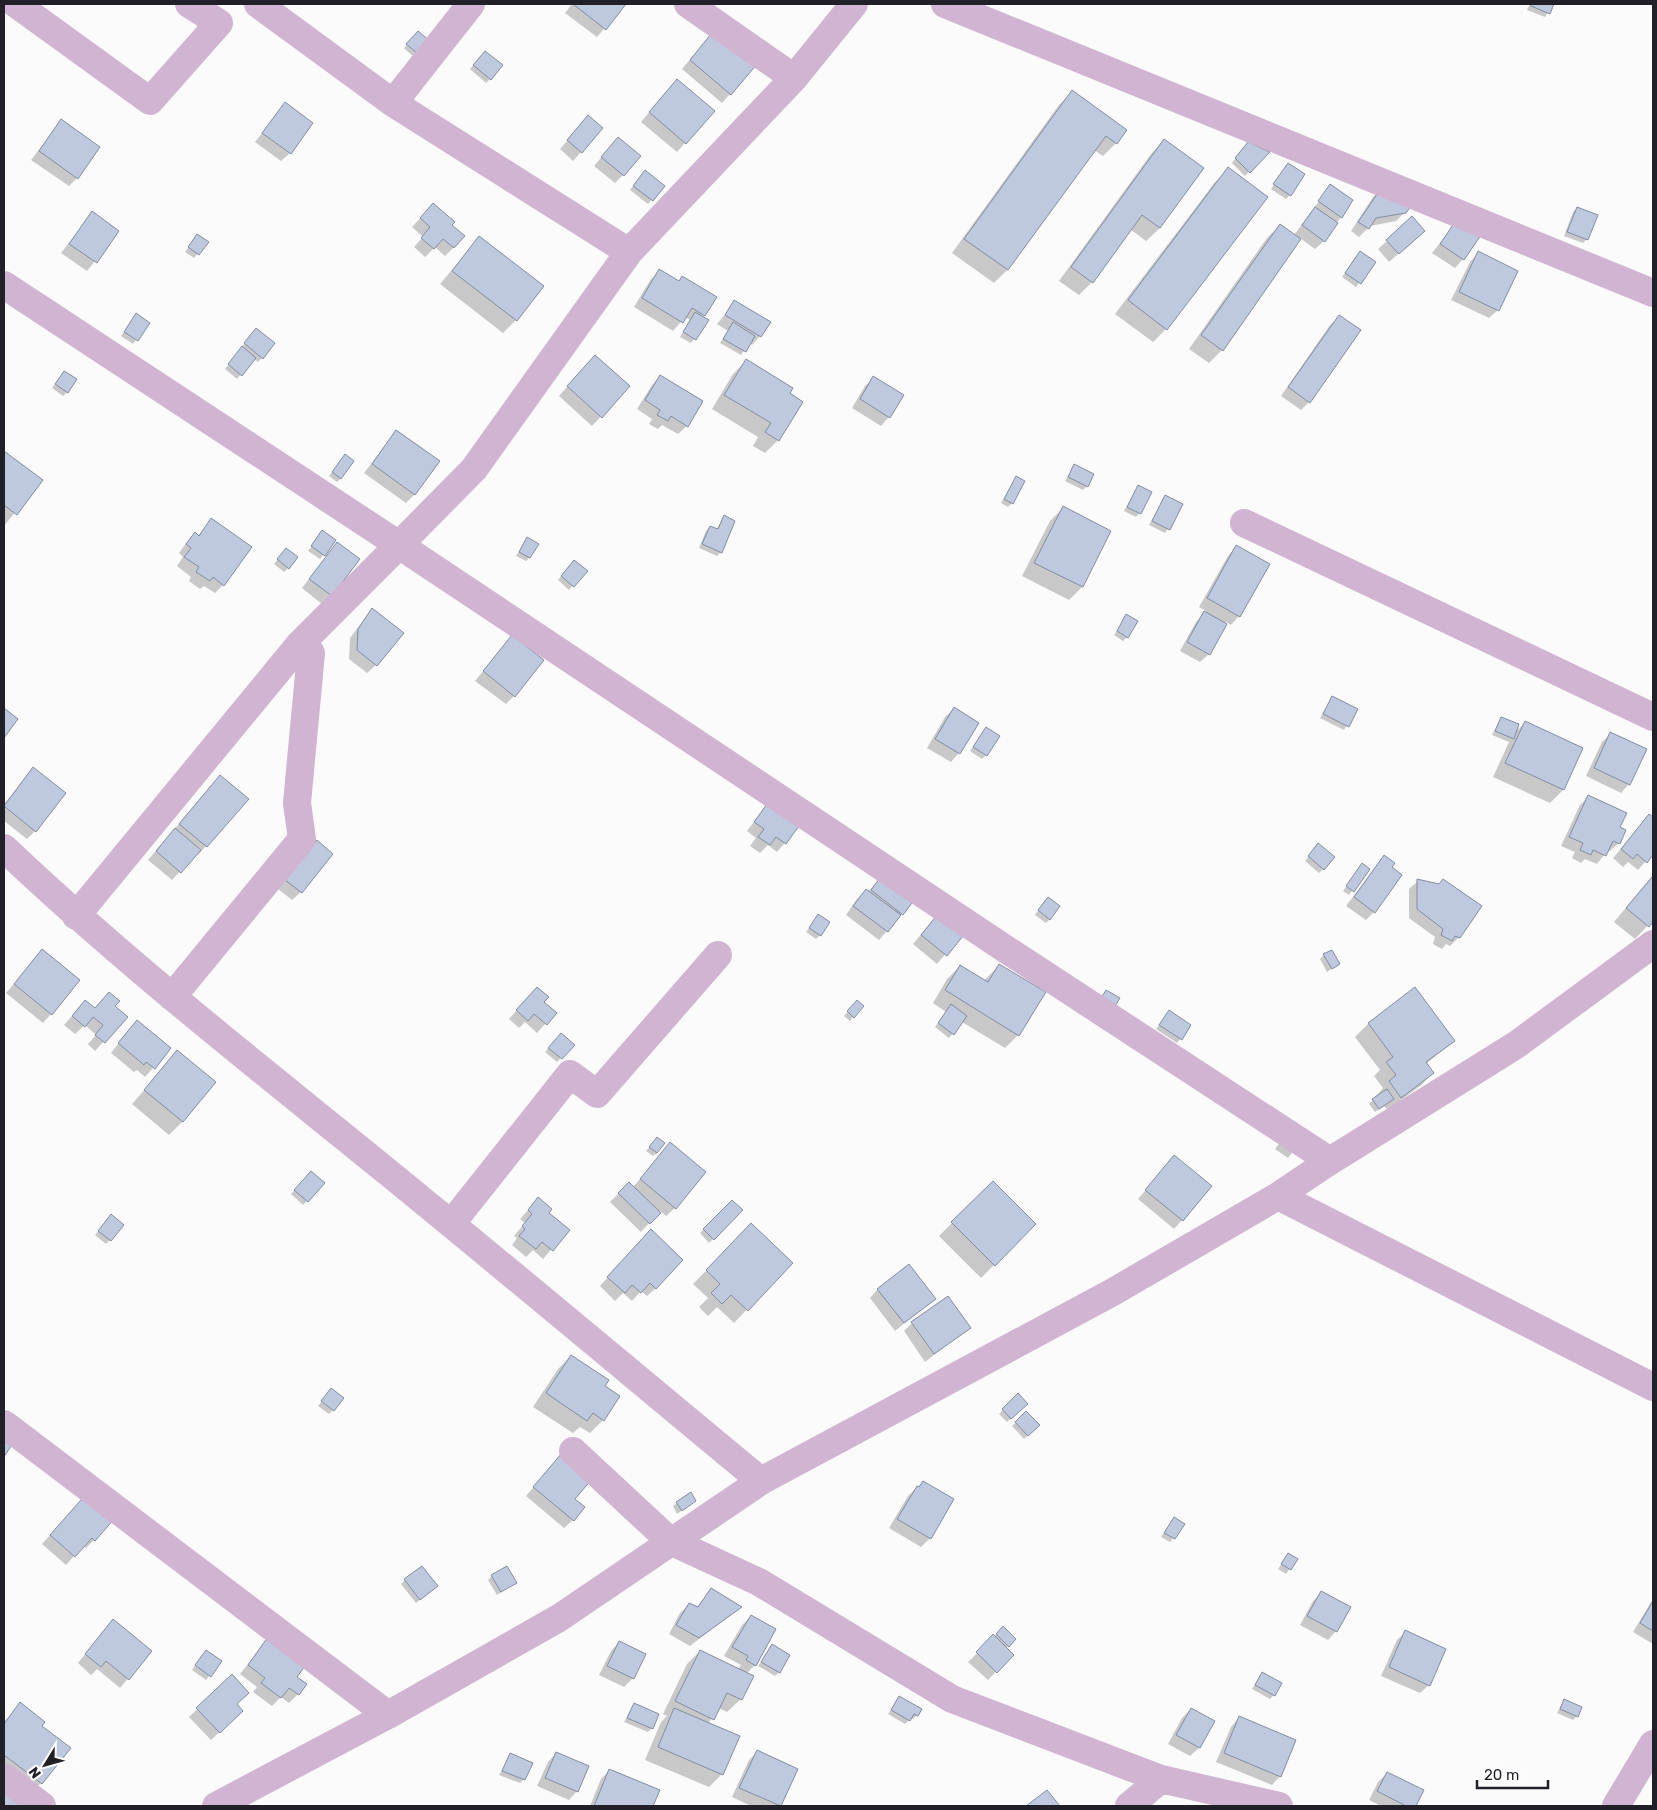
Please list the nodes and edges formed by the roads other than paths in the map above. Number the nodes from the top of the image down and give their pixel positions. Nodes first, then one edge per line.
1 (16, 4) edge
2 (189, 4) edge
3 (258, 4) edge
4 (471, 4) edge
5 (688, 4) edge
6 (854, 4) edge
7 (945, 4) edge
8 (794, 78) junction
9 (393, 103) junction
10 (629, 252) junction
11 (4, 285) edge
12 (1653, 293) edge
13 (1244, 523) dead end
14 (398, 545) junction
15 (311, 653) dead end
16 (1653, 717) edge
17 (4, 848) edge
18 (76, 916) junction
19 (1653, 944) edge
20 (718, 955) dead end
21 (172, 997) junction
22 (1330, 1161) junction
23 (1278, 1196) junction
24 (452, 1224) junction
25 (1653, 1387) edge
26 (4, 1424) edge
27 (573, 1452) dead end
28 (761, 1481) junction
29 (670, 1541) junction
30 (388, 1715) junction
31 (1653, 1744) edge
32 (4, 1777) edge
33 (1161, 1779) junction
34 (42, 1806) edge
35 (216, 1806) edge
36 (1129, 1806) edge
37 (1279, 1806) edge
38 (1616, 1806) edge

1 - 2 street
3 - 9 street
4 - 9 street
5 - 8 street
6 - 8 street
7 - 12 street
8 - 10 street
9 - 10 street
10 - 14 street
11 - 14 street
13 - 16 street
14 - 18 street
14 - 22 street
15 - 21 street
17 - 18 street
18 - 21 street
19 - 22 street
20 - 24 street
21 - 24 street
22 - 23 street
23 - 25 street
23 - 28 street
24 - 28 street
26 - 30 street
27 - 29 street
28 - 29 street
29 - 30 street
29 - 33 street
30 - 35 street
31 - 38 street
32 - 34 street
33 - 36 street
33 - 37 street

